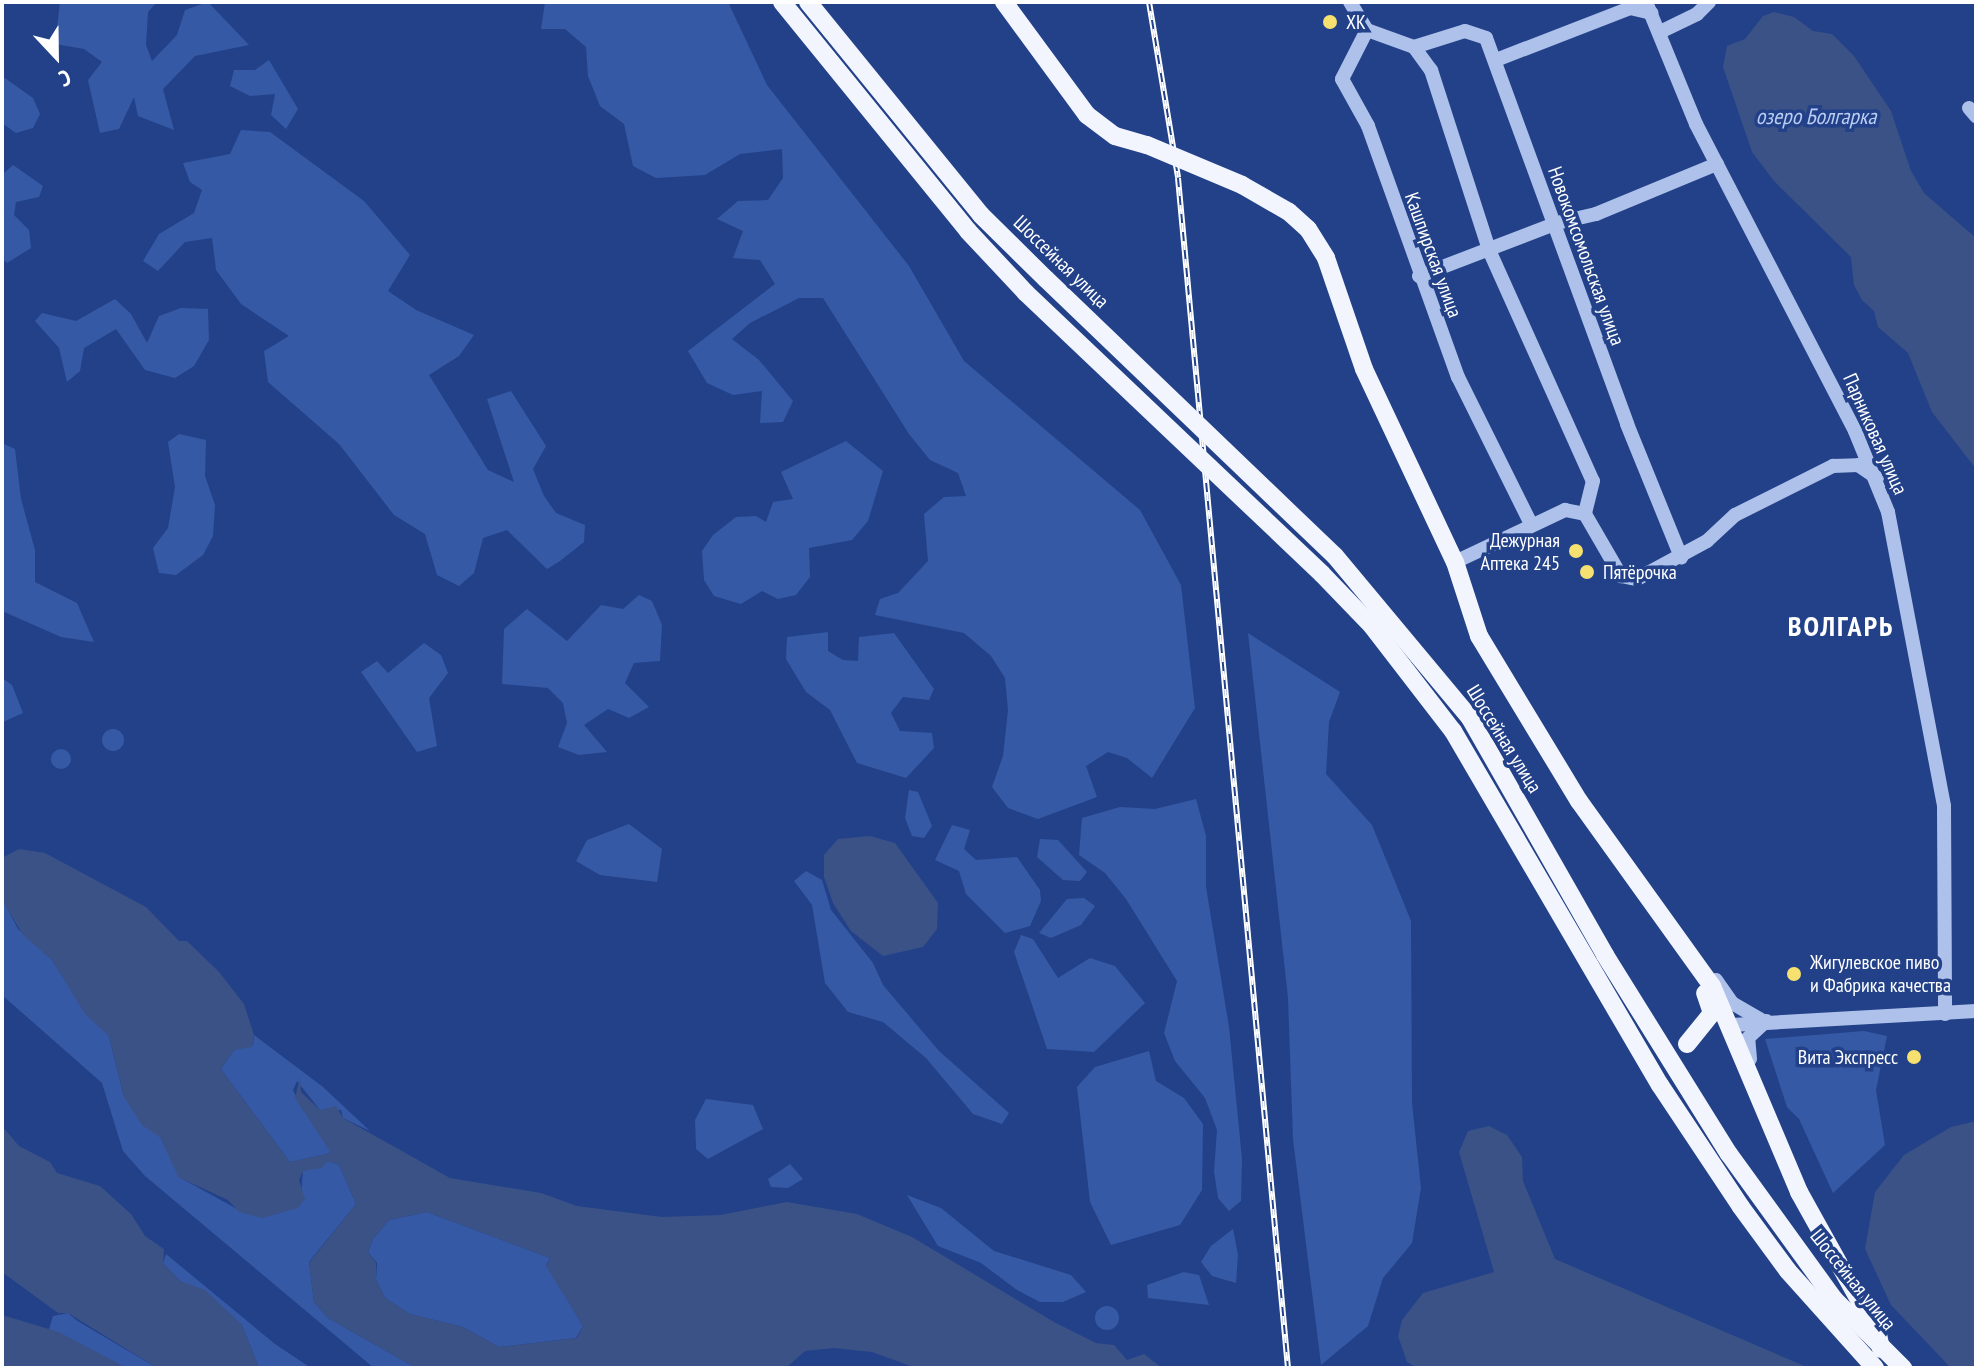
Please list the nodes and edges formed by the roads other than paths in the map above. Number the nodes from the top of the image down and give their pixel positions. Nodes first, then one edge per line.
1 (782, 2) edge
2 (808, 2) edge
3 (1004, 2) edge
4 (1709, 2) edge
5 (1352, 3) edge
6 (1649, 8) edge
7 (1367, 30) junction
8 (1660, 32) junction
9 (1414, 47) junction
10 (1496, 60) junction
11 (1717, 164) junction
12 (1557, 223) junction
13 (1489, 250) junction
14 (1419, 276) junction
15 (1855, 431) junction
16 (1833, 466) junction
17 (1877, 478) junction
18 (1585, 514) junction
19 (1531, 524) junction
20 (1681, 557) junction
21 (1455, 562) junction
22 (1672, 925) junction
23 (1695, 959) junction
24 (1976, 1011) edge
25 (1945, 1014) junction
26 (1767, 1021) junction
27 (1732, 1025) junction
28 (1687, 1044) junction
29 (1666, 1056) junction
30 (1649, 1066) junction
31 (1776, 1128) junction
32 (1881, 1349) junction
33 (1875, 1368) edge
34 (1903, 1368) edge

1 - 30 main road, Шоссейная улица, bridge
2 - 29 main road, Шоссейная улица, bridge
3 - 21 main road, Шоссейная улица, bridge
4 - 8 street
5 - 7 street
6 - 8 street, Парниковая улица
6 - 10 street
7 - 9 street
7 - 14 street, Кашпирская улица
8 - 11 street, Парниковая улица
9 - 10 street, Новокомсомольская улица
9 - 13 street
10 - 12 street, Новокомсомольская улица
11 - 12 street
11 - 15 street, Парниковая улица
12 - 13 street
12 - 20 street, Новокомсомольская улица
13 - 14 street
13 - 18 street
14 - 19 street, Кашпирская улица
15 - 16 street
15 - 17 street, Парниковая улица
16 - 17 street
16 - 20 street
17 - 25 street, Парниковая улица
18 - 19 street
18 - 20 street
19 - 21 street
21 - 22 main road, Шоссейная улица
22 - 23 main road, Шоссейная улица
22 - 28 main road, Шоссейная улица
23 - 26 street
23 - 27 main road, Шоссейная улица
24 - 25 street
25 - 26 street
26 - 27 street
26 - 31 street, Шоссейная улица
27 - 28 main road
27 - 31 main road, Шоссейная улица
28 - 29 main road
29 - 30 main road
29 - 32 main road, Шоссейная улица
30 - 33 main road, Шоссейная улица
31 - 32 main road, Шоссейная улица
32 - 34 main road

